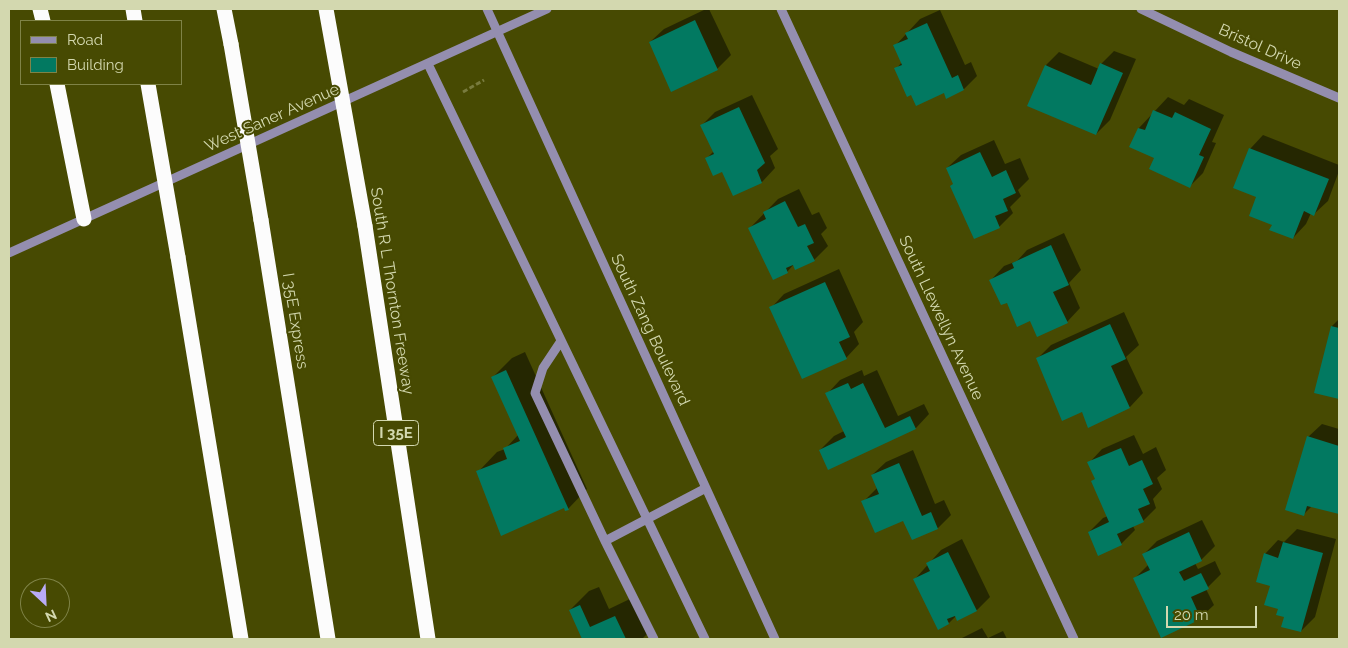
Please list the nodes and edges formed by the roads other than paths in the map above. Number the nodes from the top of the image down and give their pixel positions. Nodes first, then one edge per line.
1 (224, 9) edge
2 (326, 9) edge
3 (487, 9) edge
4 (547, 9) edge
5 (781, 9) edge
6 (1142, 9) edge
7 (497, 33) junction
8 (428, 64) junction
9 (57, 85) edge
10 (148, 85) edge
11 (1339, 98) edge
12 (84, 219) junction
13 (9, 253) edge
14 (561, 341) junction
15 (706, 488) junction
16 (647, 519) junction
17 (605, 542) junction
18 (241, 639) edge
19 (328, 639) edge
20 (428, 639) edge
21 (654, 639) edge
22 (705, 639) edge
23 (775, 639) edge
24 (1074, 639) edge

1 - 19 highway, I 35E Express, bridge
2 - 20 highway, South R L Thornton Freeway / I 35E, bridge
3 - 7 street
4 - 7 street, West Saner Avenue
5 - 24 street, South Llewellyn Avenue
6 - 11 street, Bristol Drive
7 - 8 street, West Saner Avenue
7 - 15 street, South Zang Boulevard
8 - 12 street, West Saner Avenue
8 - 14 street
9 - 12 highway
10 - 18 highway, bridge
12 - 13 street, West Saner Avenue
14 - 16 street
14 - 17 street
15 - 16 street
15 - 23 street, South Zang Boulevard
16 - 17 street
16 - 22 street
17 - 21 street

